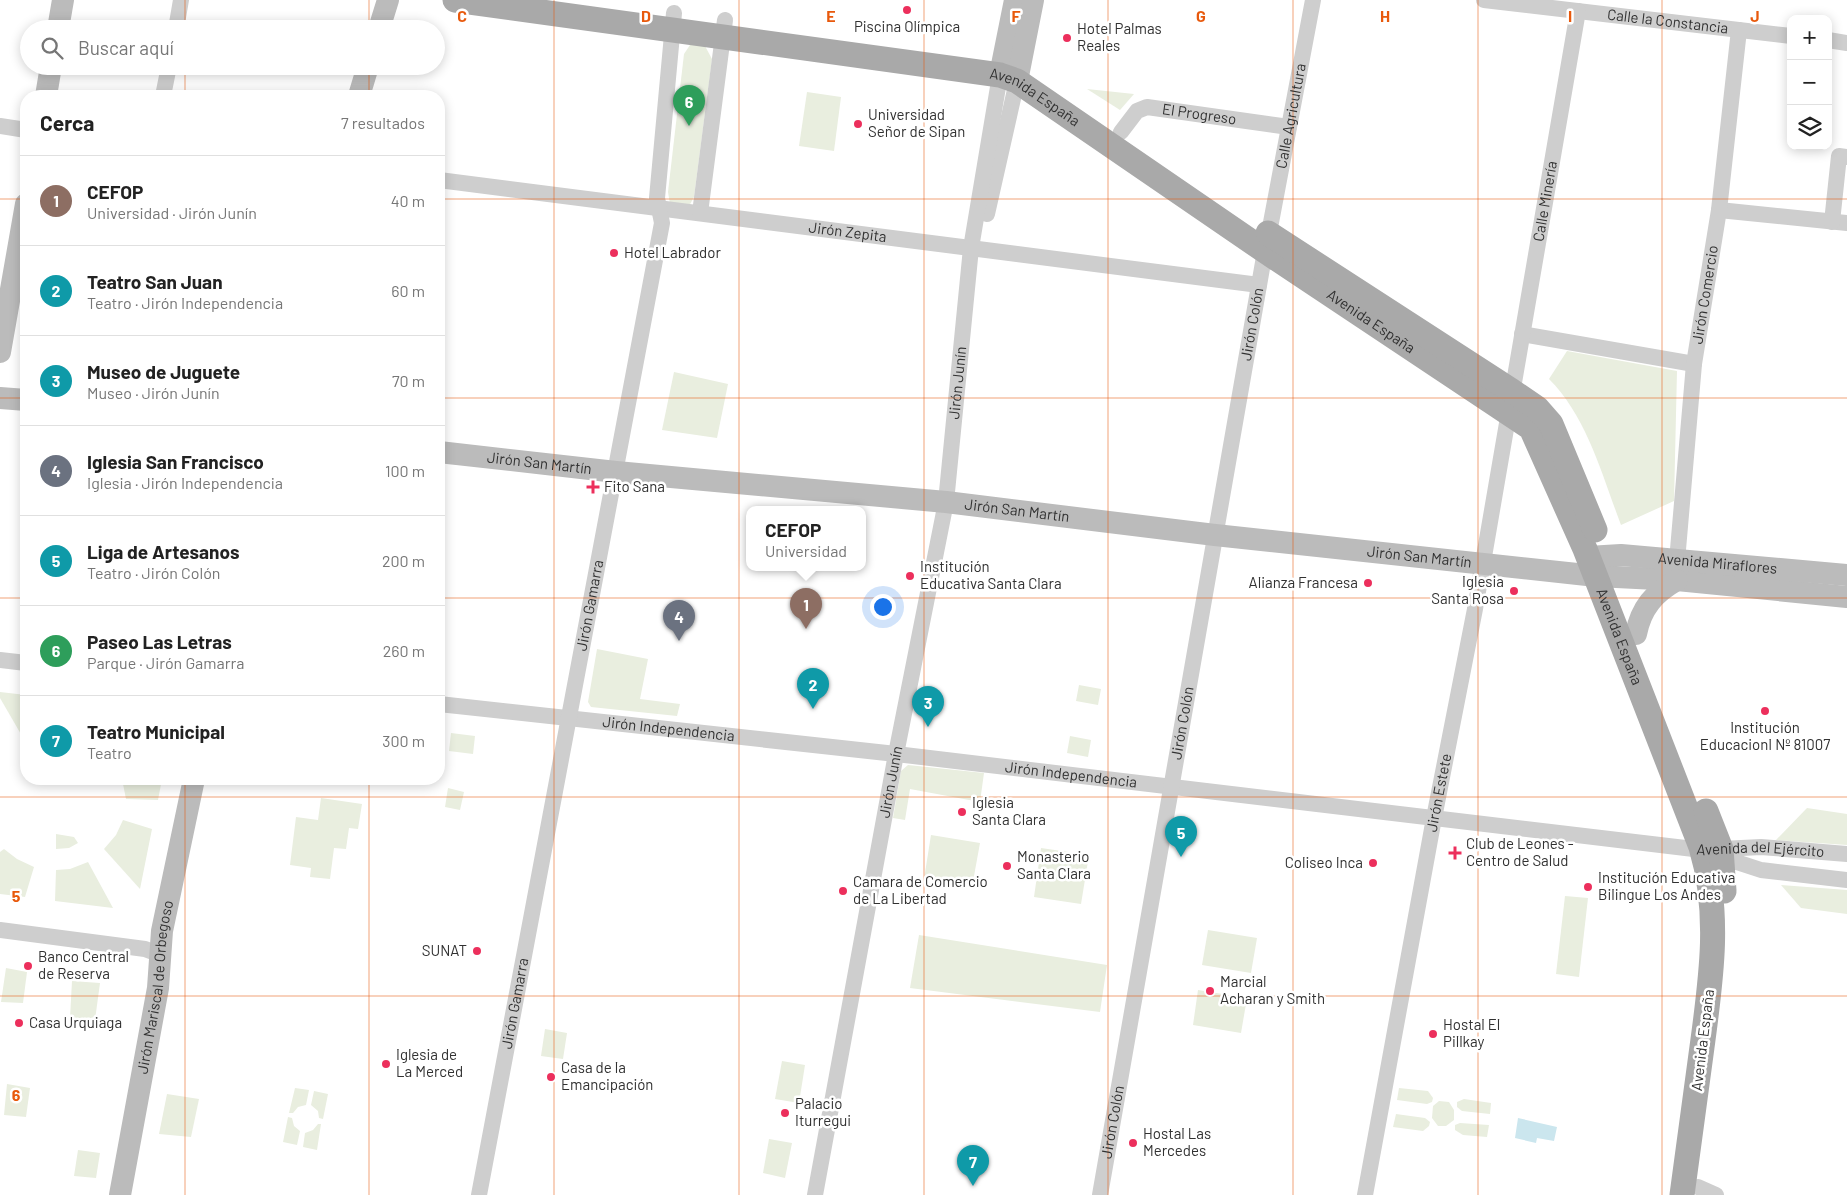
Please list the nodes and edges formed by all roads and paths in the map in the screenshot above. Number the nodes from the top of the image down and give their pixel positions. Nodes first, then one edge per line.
1 (63, 0) edge
2 (181, 0) edge
3 (388, 0) edge
4 (455, 0) edge
5 (582, 0) edge
6 (1015, 0) edge
7 (1033, 0) edge
8 (1313, 0) edge
9 (1484, 0) edge
10 (1578, 11) junction
11 (60, 20) edge
12 (178, 20) edge
13 (382, 20) edge
14 (674, 21) junction
15 (724, 29) junction
16 (1739, 30) junction
17 (1787, 36) edge
18 (1832, 41) edge
19 (1847, 43) edge
20 (50, 75) edge
21 (167, 75) edge
22 (365, 75) edge
23 (1011, 77) junction
24 (47, 90) edge
25 (164, 90) edge
26 (361, 90) edge
27 (0, 126) edge
28 (1289, 127) junction
29 (20, 129) edge
30 (1121, 132) junction
31 (1843, 156) edge
32 (445, 181) edge
33 (660, 210) junction
34 (1719, 210) junction
35 (700, 213) junction
36 (1840, 222) edge
37 (20, 238) edge
38 (1266, 242) junction
39 (971, 248) junction
40 (1259, 285) junction
41 (1522, 334) junction
42 (0, 352) edge
43 (1694, 364) junction
44 (0, 398) edge
45 (20, 400) edge
46 (1510, 402) junction
47 (445, 453) edge
48 (616, 472) junction
49 (946, 502) junction
50 (1215, 535) junction
51 (1483, 564) junction
52 (1601, 566) junction
53 (1677, 571) junction
54 (1847, 575) edge
55 (1847, 597) edge
56 (1636, 634) junction
57 (0, 660) edge
58 (20, 662) edge
59 (445, 705) edge
60 (569, 720) junction
61 (896, 754) junction
62 (193, 785) edge
63 (1172, 788) junction
64 (1434, 818) junction
65 (1715, 852) junction
66 (1847, 854) edge
67 (1847, 880) edge
68 (0, 930) edge
69 (161, 955) junction
70 (1698, 1193) edge
71 (120, 1195) edge
72 (479, 1195) edge
73 (815, 1195) edge
74 (1100, 1195) edge
75 (1366, 1195) edge

1 - 11 street
2 - 12 street
3 - 13 street
4 - 14 main road, Avenida España
5 - 14 main road, Avenida España
6 - 23 street
7 - 23 street
8 - 28 street, Calle Agricultura
9 - 10 street, Calle la Constancia
10 - 16 street, Calle la Constancia
10 - 41 street, Calle Minería
14 - 15 main road, Avenida España
14 - 33 street, Jirón Gamarra
15 - 23 main road, Avenida España
15 - 35 street
16 - 17 street, Calle la Constancia
16 - 34 street, Jirón Comercio
18 - 19 street
20 - 24 street
21 - 25 street
22 - 26 street
23 - 30 main road, Avenida España
23 - 38 main road, Avenida España
23 - 39 street, Jirón Junín
23 - 39 street, Jirón Junín
27 - 29 street
28 - 30 street, El Progreso
28 - 38 street, Calle Agricultura
30 - 38 main road, Avenida España
31 - 36 street
32 - 33 street, Jirón Zepita
33 - 35 street, Jirón Zepita
33 - 48 street, Jirón Gamarra
34 - 36 street
34 - 43 street, Jirón Comercio
35 - 39 street, Jirón Zepita
37 - 42 street
38 - 40 street, Jirón Colón
38 - 46 main road, Avenida España
39 - 40 street, Jirón Zepita
39 - 49 street, Jirón Junín
40 - 50 street, Jirón Colón
41 - 43 street
41 - 46 street, Calle Minería
43 - 53 street, Jirón Comercio
44 - 45 street
46 - 51 street, Jirón Estete
46 - 52 main road, Avenida España
47 - 48 street, Jirón San Martín
48 - 49 street, Jirón San Martín
48 - 60 street, Jirón Gamarra
49 - 50 street, Jirón San Martín
49 - 61 street, Jirón Junín
50 - 51 street, Jirón San Martín
50 - 63 street, Jirón Colón
51 - 52 street, Jirón San Martín
51 - 64 street, Jirón Estete
52 - 53 street, Avenida Miraflores
52 - 56 main road, Avenida España
52 - 65 main road, Avenida España
53 - 54 street, Avenida Miraflores
53 - 55 street, Avenida Miraflores
53 - 56 street
56 - 65 main road, Avenida España
57 - 58 street
59 - 60 street, Jirón Independencia
60 - 61 street, Jirón Independencia
60 - 72 street, Jirón Gamarra
61 - 63 street, Jirón Independencia
61 - 73 street, Jirón Junín
62 - 69 street, Jirón Mariscal de Orbegoso
63 - 64 street, Jirón Independencia
63 - 74 street, Jirón Colón
64 - 65 street, Jirón Independencia
64 - 75 street, Jirón Estete
65 - 66 street, Avenida del Ejército
65 - 67 street, Avenida del Ejército
65 - 70 main road, Avenida España
68 - 69 street
69 - 71 street, Jirón Mariscal de Orbegoso

